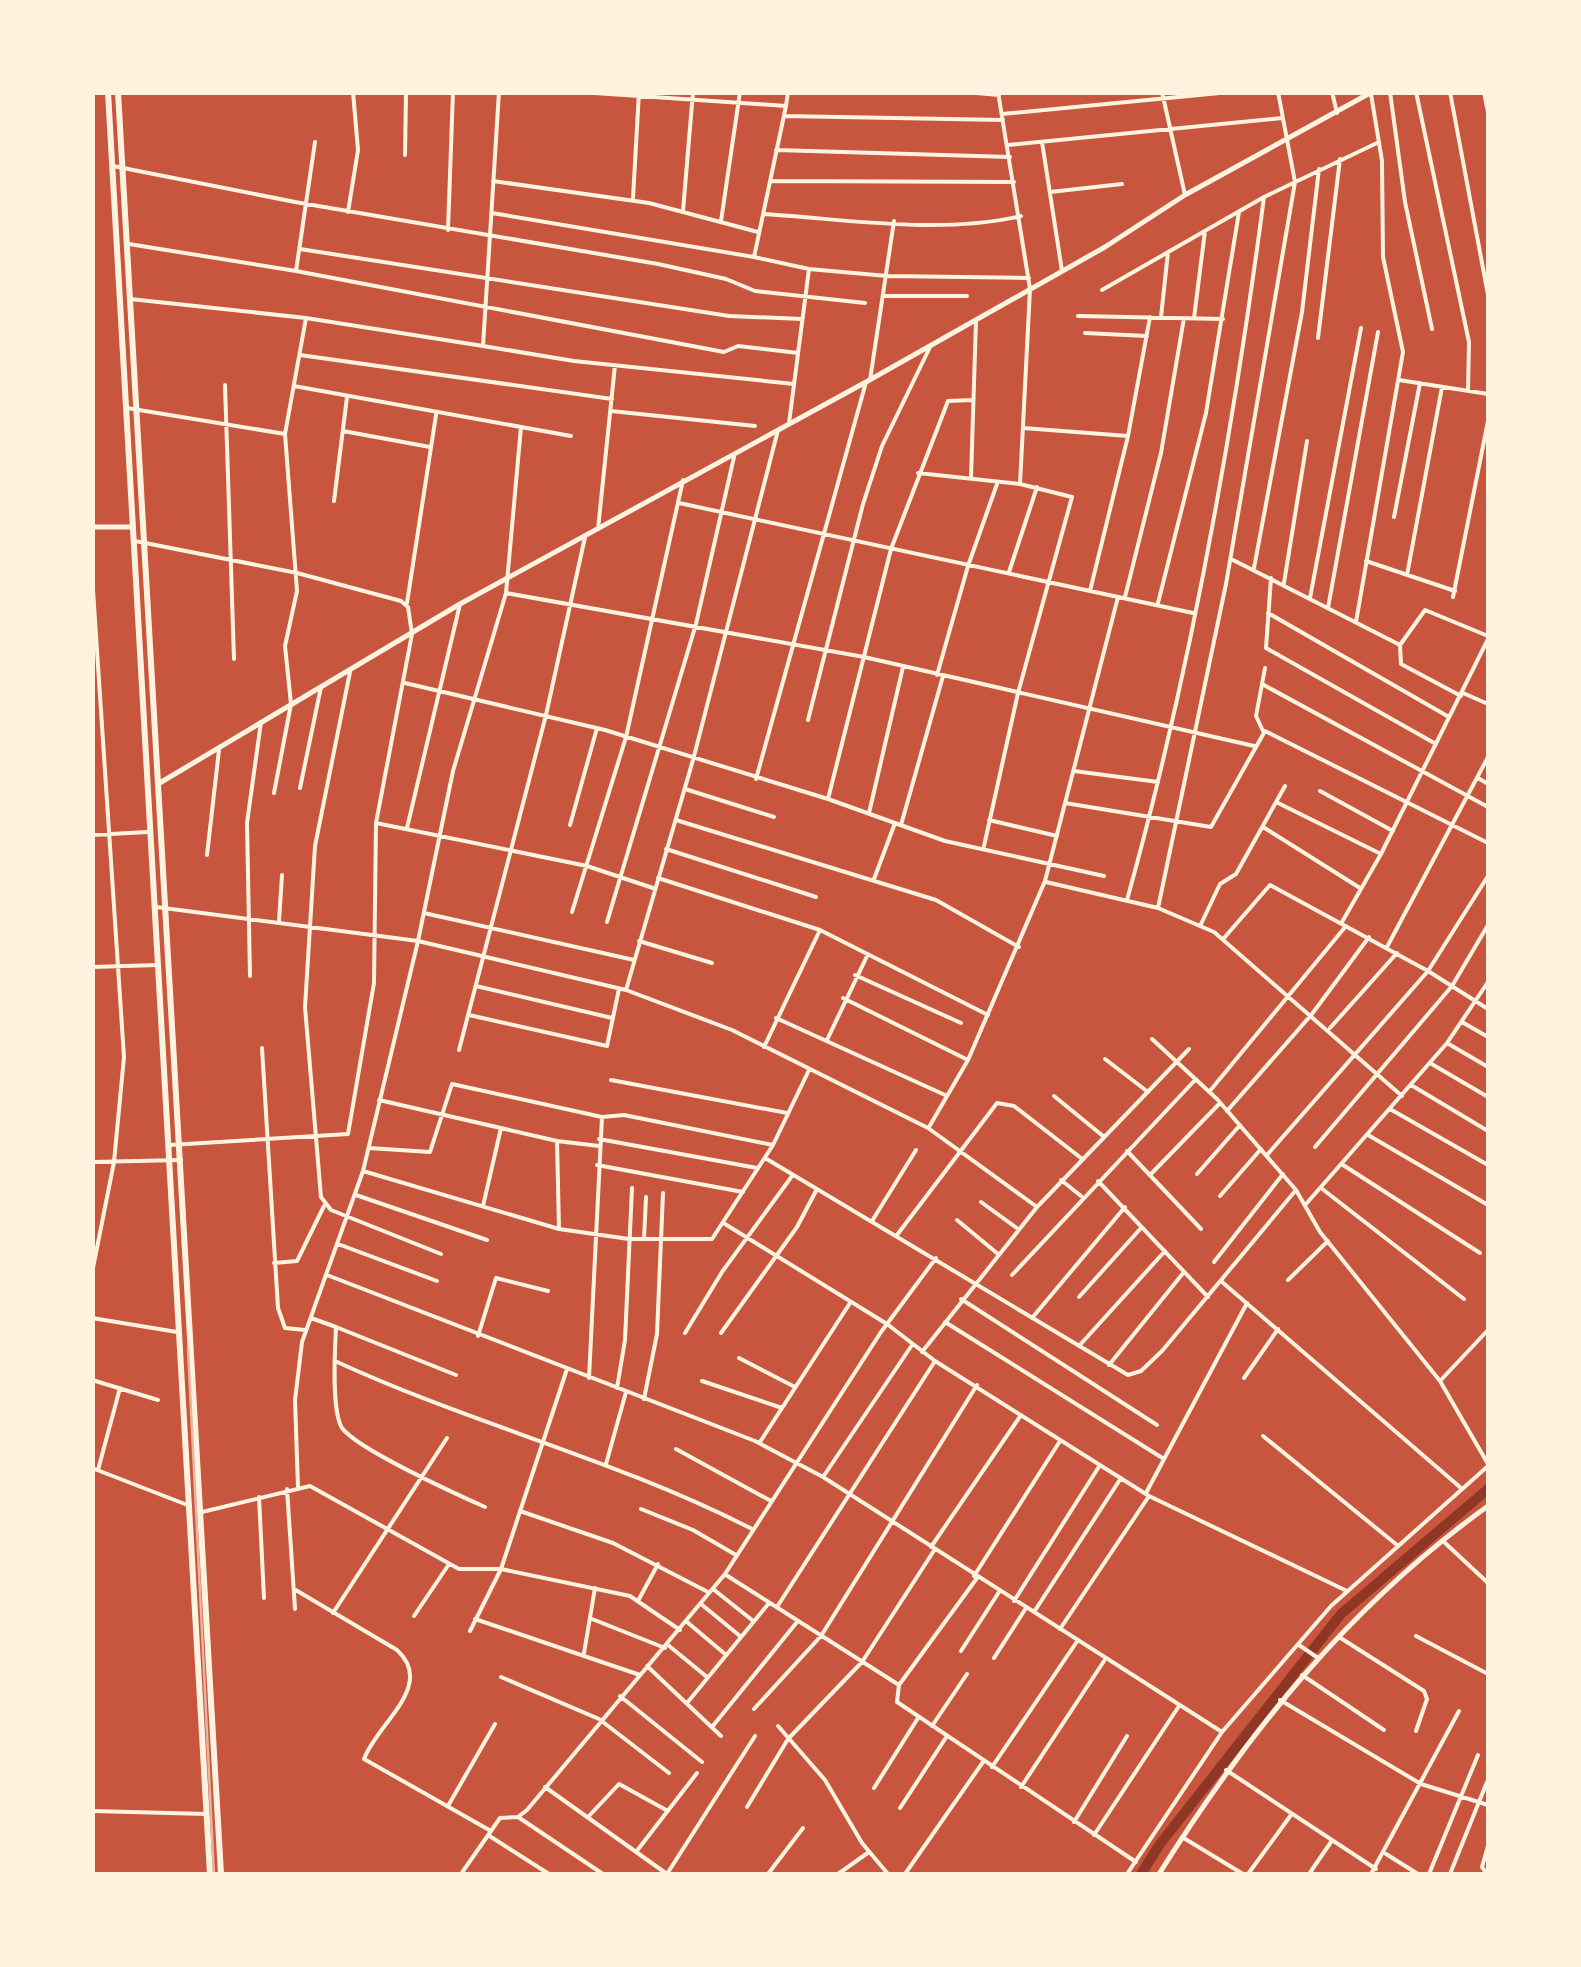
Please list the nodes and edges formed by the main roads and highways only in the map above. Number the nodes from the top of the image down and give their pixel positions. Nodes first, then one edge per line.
1 (108, 92) edge
2 (118, 92) edge
3 (210, 1874) edge
4 (222, 1874) edge

1 - 3 highway
2 - 4 highway

